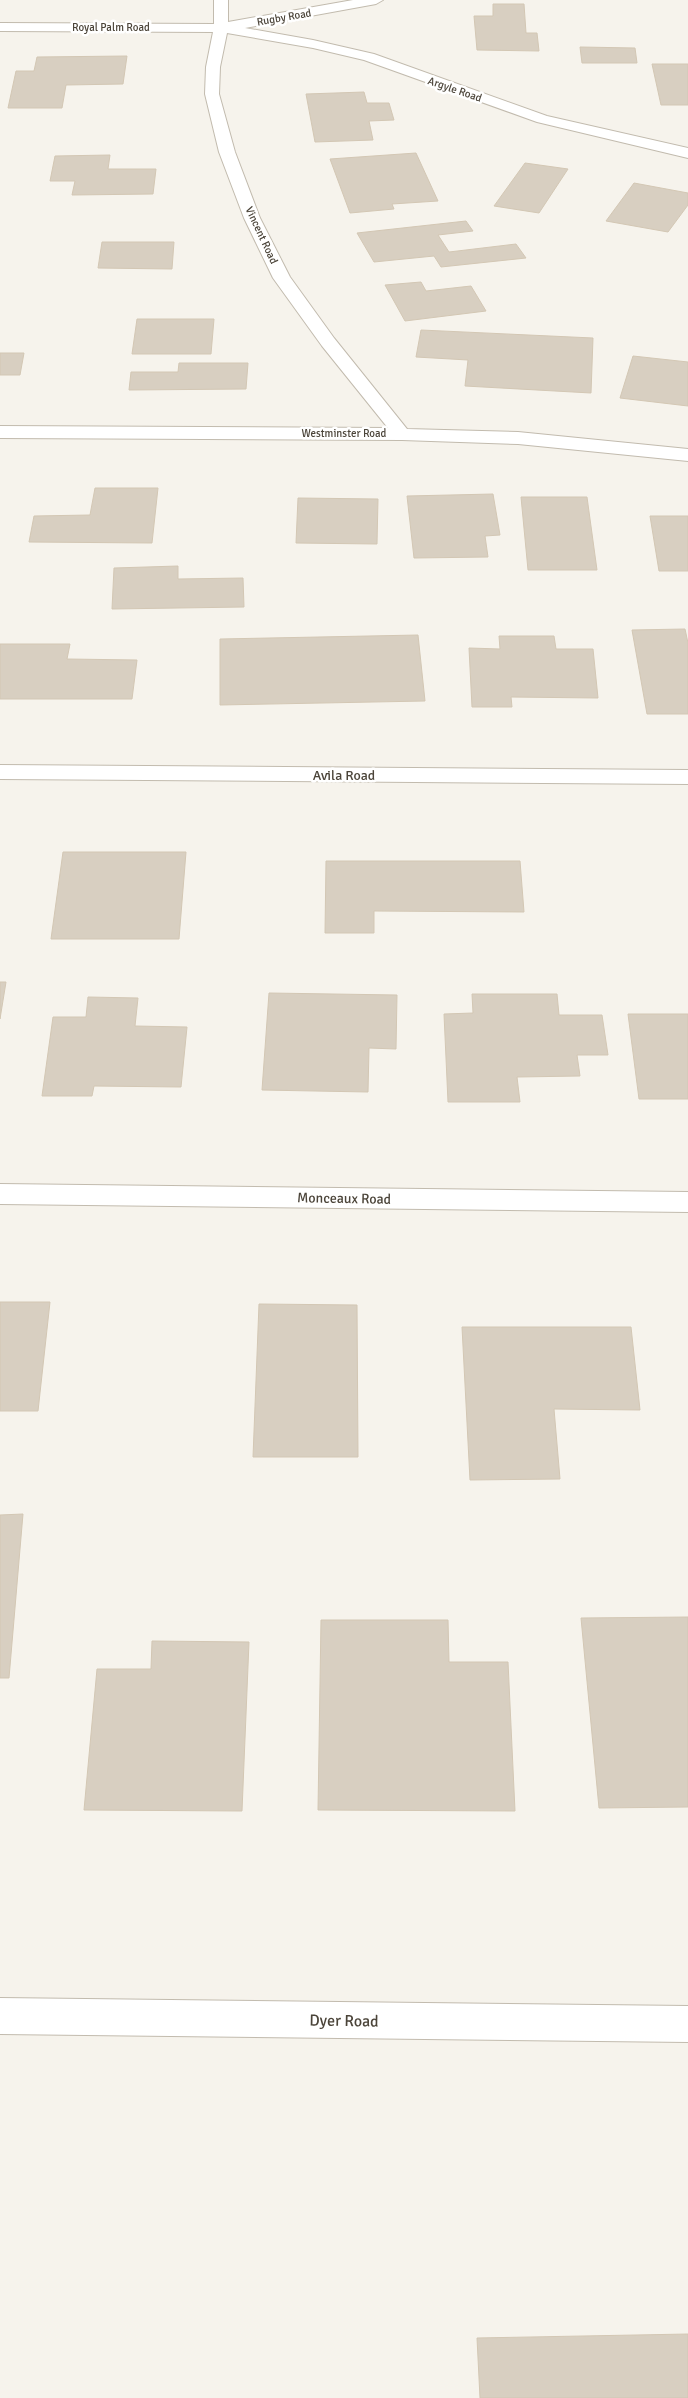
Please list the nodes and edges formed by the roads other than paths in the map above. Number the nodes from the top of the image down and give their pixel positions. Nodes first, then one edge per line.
1 (221, 0) edge
2 (376, 0) edge
3 (0, 27) edge
4 (221, 28) junction
5 (688, 153) edge
6 (0, 432) edge
7 (402, 434) junction
8 (688, 456) edge
9 (0, 772) edge
10 (688, 777) edge
11 (0, 1194) edge
12 (688, 1202) edge
13 (0, 2016) edge
14 (688, 2024) edge

1 - 4 street, Vincent Road
2 - 4 street, Rugby Road
3 - 4 street, Royal Palm Road
4 - 5 street, Argyle Road
4 - 7 street, Vincent Road
6 - 7 street, Westminster Road
7 - 8 street, Westminster Road
9 - 10 street, Avila Road
11 - 12 street, Monceaux Road
13 - 14 street, Dyer Road

